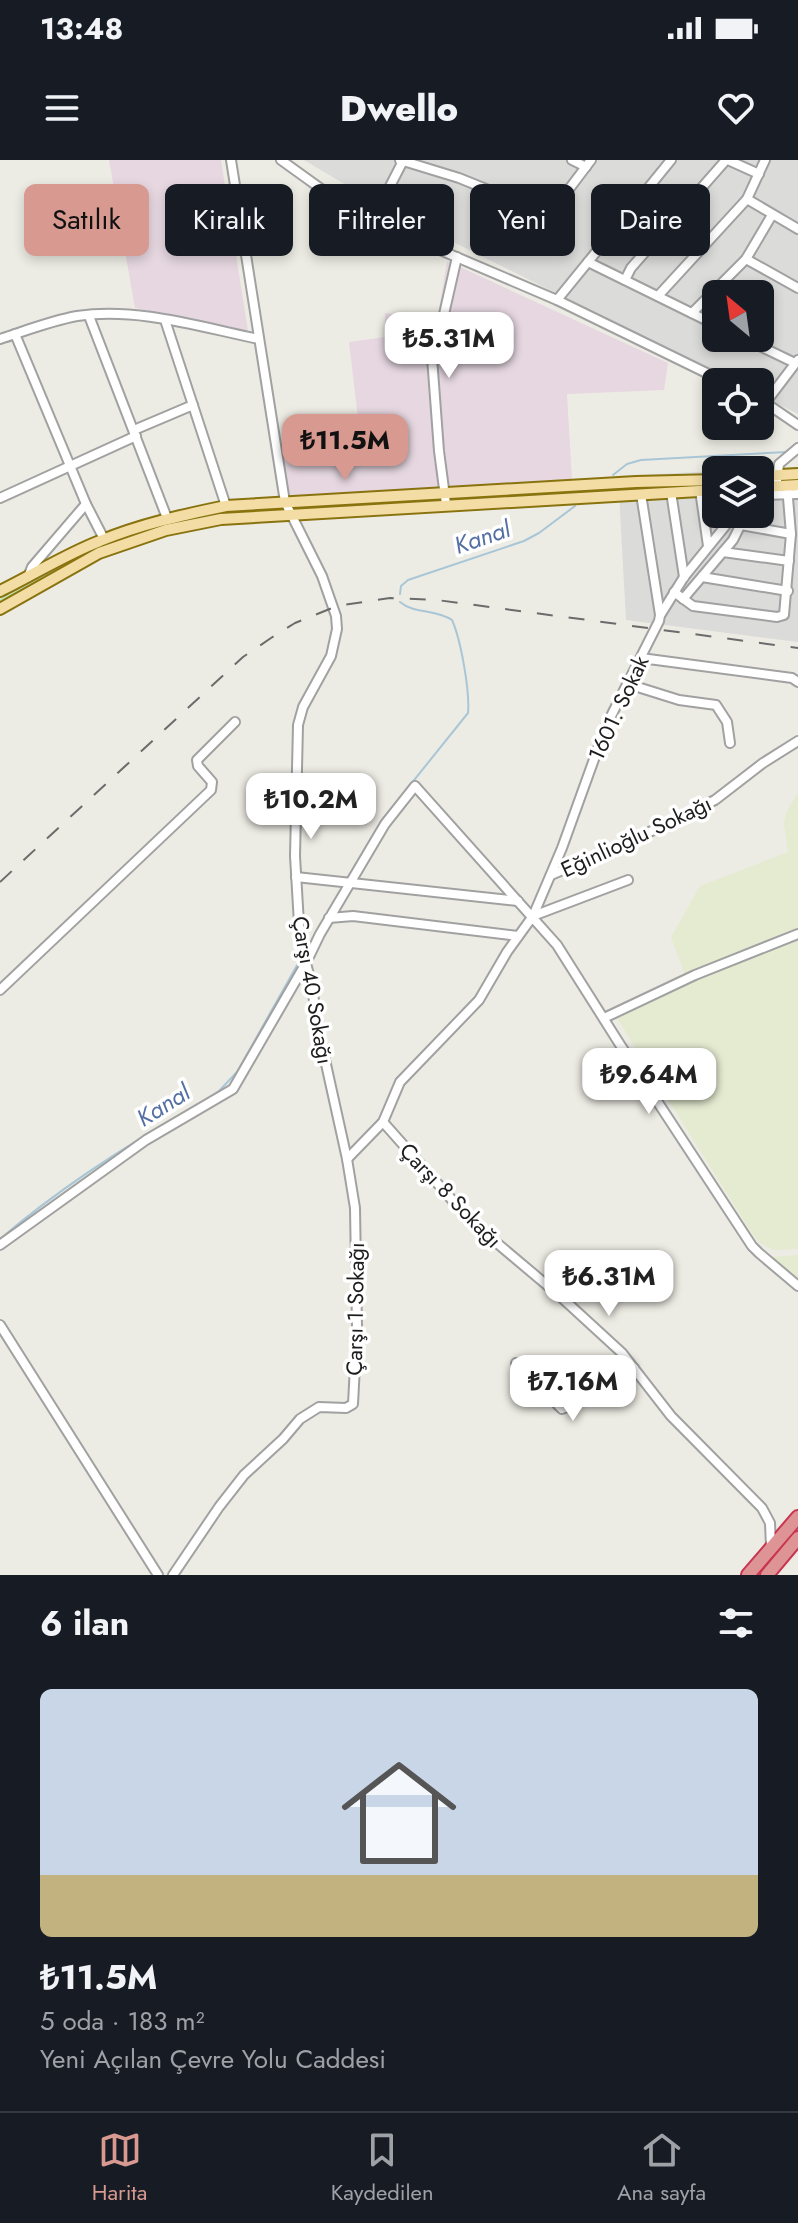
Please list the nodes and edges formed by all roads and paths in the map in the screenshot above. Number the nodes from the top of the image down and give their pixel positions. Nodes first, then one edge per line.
1 (231, 160) edge
2 (282, 160) edge
3 (572, 160) edge
4 (671, 160) edge
5 (727, 160) edge
6 (765, 160) edge
7 (406, 161) edge
8 (588, 164) edge
9 (759, 174) junction
10 (315, 184) edge
11 (393, 184) edge
12 (747, 199) junction
13 (772, 215) junction
14 (798, 229) edge
15 (454, 256) edge
16 (457, 257) junction
17 (746, 259) junction
18 (588, 262) junction
19 (625, 280) junction
20 (798, 288) edge
21 (658, 296) junction
22 (557, 300) junction
23 (692, 313) junction
24 (89, 316) junction
25 (702, 318) edge
26 (165, 320) junction
27 (15, 334) junction
28 (0, 339) edge
29 (259, 339) junction
30 (774, 351) edge
31 (796, 361) edge
32 (702, 371) edge
33 (774, 387) edge
34 (193, 405) junction
35 (774, 408) edge
36 (798, 425) edge
37 (135, 433) junction
38 (798, 448) edge
39 (69, 464) junction
40 (798, 474) edge
41 (702, 481) edge
42 (788, 487) edge
43 (700, 490) joint
44 (671, 492) junction
45 (641, 494) junction
46 (0, 498) edge
47 (446, 499) junction
48 (86, 504) junction
49 (226, 506) junction
50 (288, 508) junction
51 (167, 518) junction
52 (723, 528) edge
53 (740, 528) edge
54 (758, 528) edge
55 (791, 534) junction
56 (104, 539) junction
57 (708, 546) junction
58 (723, 552) junction
59 (789, 561) junction
60 (28, 577) junction
61 (684, 577) junction
62 (702, 577) junction
63 (2, 588) edge
64 (788, 591) junction
65 (674, 592) junction
66 (683, 599) junction
67 (0, 609) edge
68 (660, 615) junction
69 (641, 658) junction
70 (798, 682) edge
71 (628, 684) junction
72 (235, 722) dead end
73 (798, 741) edge
74 (730, 743) dead end
75 (551, 875) junction
76 (296, 877) junction
77 (628, 880) dead end
78 (349, 884) junction
79 (519, 901) junction
80 (533, 916) junction
81 (329, 918) junction
82 (798, 934) edge
83 (518, 936) junction
84 (306, 963) junction
85 (0, 990) edge
86 (604, 1018) junction
87 (383, 1122) junction
88 (347, 1159) junction
89 (354, 1195) joint
90 (0, 1245) edge
91 (798, 1286) edge
92 (0, 1325) edge
93 (516, 1363) dead end
94 (634, 1368) junction
95 (798, 1517) edge
96 (798, 1538) edge
97 (771, 1548) junction
98 (793, 1554) edge
99 (158, 1575) edge
100 (173, 1575) edge
101 (748, 1575) edge
102 (767, 1575) edge

1 - 29 street, Çarşı 40 Sokağı
2 - 10 street
3 - 8 street
4 - 18 street
5 - 9 street
5 - 19 street
6 - 9 street
7 - 8 street
7 - 11 street
9 - 12 street
12 - 13 street
12 - 21 street
13 - 14 street
13 - 17 street
15 - 16 street
16 - 22 street
16 - 47 street
17 - 20 street
17 - 23 street
18 - 19 street
18 - 22 street
19 - 21 street
21 - 23 street
22 - 32 street
23 - 25 street
24 - 26 street
24 - 27 street
24 - 37 street
26 - 29 street
26 - 34 street
27 - 28 street
27 - 39 street
29 - 50 street, Çarşı 40 Sokağı
30 - 31 street
31 - 33 street
34 - 37 street
34 - 49 street
35 - 36 street
37 - 39 street
37 - 51 street
38 - 42 street
39 - 46 street
39 - 48 street
40 - 42 main road
41 - 47 main road
42 - 55 street
43 - 44 main road
43 - 57 street
44 - 45 main road
44 - 61 street
45 - 47 main road
45 - 68 street
47 - 50 main road
48 - 56 street
48 - 60 street
49 - 50 main road
49 - 51 main road
50 - 67 main road
50 - 76 street, Çarşı 40 Sokağı
51 - 56 main road
52 - 57 street, 1601. Sokak
53 - 58 street
54 - 55 street
55 - 59 street
56 - 60 main road
57 - 61 street, 1601. Sokak
58 - 59 street
58 - 62 street
59 - 64 street
60 - 63 main road
61 - 65 street, 1601. Sokak
62 - 64 street
62 - 66 street
64 - 66 street
65 - 66 street
65 - 68 street, 1601. Sokak
68 - 69 street, 1601. Sokak
69 - 70 street
69 - 71 street, 1601. Sokak
71 - 74 street
71 - 75 street, 1601. Sokak
72 - 85 street
73 - 75 street, Eğinlioğlu Sokağı
75 - 80 street, 1601. Sokak
76 - 78 street
76 - 84 street, Çarşı 40 Sokağı
77 - 80 street
78 - 79 street
78 - 79 street
78 - 81 street
79 - 80 street
80 - 83 street, 1601. Sokak
80 - 86 street
81 - 83 street
81 - 84 street
82 - 86 street
83 - 87 street, 1601. Sokak
84 - 88 street, Çarşı 40 Sokağı
84 - 90 street
86 - 91 street
87 - 88 street
87 - 94 street, Çarşı 8 Sokağı
88 - 89 street, Çarşı 40 Sokağı
89 - 100 street, Çarşı 1 Sokağı
92 - 99 street
93 - 94 street
94 - 97 street, Çarşı 8 Sokağı
95 - 97 highway
96 - 98 highway
97 - 101 highway
98 - 102 highway

